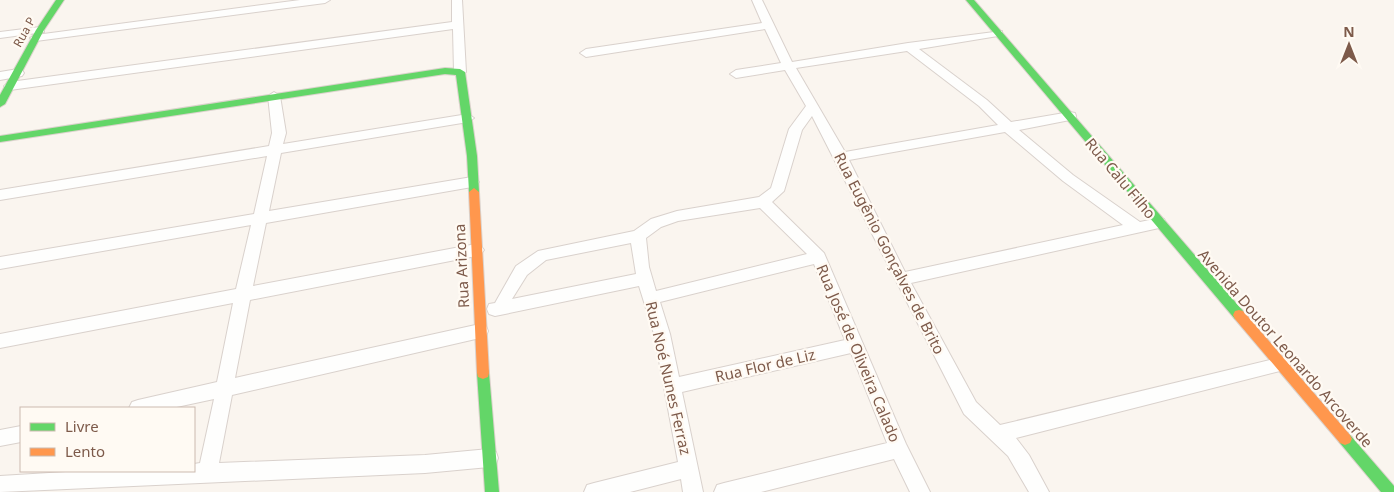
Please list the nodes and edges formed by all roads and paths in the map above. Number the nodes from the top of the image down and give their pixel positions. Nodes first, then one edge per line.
1 (60, 0) edge
2 (325, 0) edge
3 (458, 0) edge
4 (757, 0) edge
5 (970, 0) edge
6 (458, 25) junction
7 (769, 25) junction
8 (998, 33) junction
9 (38, 34) junction
10 (0, 35) edge
11 (908, 46) junction
12 (586, 53) dead end
13 (788, 65) junction
14 (460, 72) junction
15 (18, 73) junction
16 (736, 74) dead end
17 (0, 76) edge
18 (10, 86) junction
19 (274, 96) junction
20 (0, 104) edge
21 (812, 108) junction
22 (1070, 116) junction
23 (468, 118) junction
24 (1009, 127) junction
25 (0, 139) edge
26 (276, 150) junction
27 (841, 157) junction
28 (472, 182) junction
29 (0, 196) edge
30 (767, 200) junction
31 (261, 218) junction
32 (1159, 223) junction
33 (1138, 228) junction
34 (638, 236) junction
35 (476, 250) junction
36 (819, 257) junction
37 (0, 263) edge
38 (901, 278) junction
39 (644, 279) junction
40 (243, 295) junction
41 (652, 298) junction
42 (500, 308) junction
43 (479, 312) junction
44 (480, 332) junction
45 (0, 341) edge
46 (856, 345) junction
47 (1282, 364) junction
48 (673, 386) junction
49 (225, 389) junction
50 (143, 407) edge
51 (20, 434) edge
52 (998, 434) junction
53 (0, 438) edge
54 (899, 449) junction
55 (489, 458) junction
56 (689, 468) junction
57 (208, 472) junction
58 (0, 485) edge
59 (492, 492) edge
60 (594, 492) edge
61 (694, 492) edge
62 (724, 492) edge
63 (920, 492) edge
64 (1040, 492) edge
65 (1390, 492) edge

1 - 9 street, Rua P
2 - 9 street
3 - 6 street
4 - 7 street, Rua Eugênio Gonçalves de Brito
5 - 8 street, Rua Calu Filho
6 - 14 street
6 - 18 street
7 - 12 street
7 - 13 street, Rua Eugênio Gonçalves de Brito
8 - 11 street
8 - 22 street, Rua Calu Filho
9 - 10 street
9 - 15 street, Rua P
11 - 13 street
11 - 24 street
13 - 16 street
13 - 21 street, Rua Eugênio Gonçalves de Brito
14 - 19 street
14 - 23 street, Rua Arizona
15 - 17 street
15 - 18 street, Rua P
18 - 20 street, Rua P
19 - 25 street
19 - 26 street
21 - 27 street, Rua Eugênio Gonçalves de Brito
21 - 30 street
22 - 24 street
22 - 32 street, Rua Calu Filho
23 - 26 street
23 - 28 street, Rua Arizona
24 - 27 street
24 - 33 street
26 - 29 street
26 - 31 street
27 - 38 street, Rua Eugênio Gonçalves de Brito
28 - 31 street
28 - 35 street, Rua Arizona
30 - 34 street
30 - 36 street, Rua José de Oliveira Calado
31 - 37 street
31 - 40 street
32 - 33 street, Rua Calu Filho
32 - 47 street, Avenida Doutor Leonardo Arcoverde
33 - 38 street, Rua Calu Filho
34 - 39 street, Rua Noé Nunes Ferraz
34 - 42 street
35 - 40 street
35 - 43 street, Rua Arizona
36 - 41 street
36 - 46 street, Rua José de Oliveira Calado
38 - 52 street, Rua Eugênio Gonçalves de Brito
39 - 41 street, Rua Noé Nunes Ferraz
39 - 42 street
40 - 45 street
40 - 49 street
41 - 48 street, Rua Noé Nunes Ferraz
42 - 43 street
43 - 44 street, Rua Arizona
44 - 49 street
44 - 55 street, Rua Arizona
46 - 48 street, Rua Flor de Liz
46 - 54 street, Rua José de Oliveira Calado
47 - 52 street
47 - 65 street, Avenida Doutor Leonardo Arcoverde
48 - 56 street, Rua Noé Nunes Ferraz
49 - 50 street
49 - 57 street
51 - 53 street
52 - 64 street, Rua Eugênio Gonçalves de Brito
54 - 62 street
54 - 63 street, Rua José de Oliveira Calado
55 - 57 street
55 - 59 street, Rua Arizona
56 - 60 street
56 - 61 street, Rua Noé Nunes Ferraz
57 - 58 street

